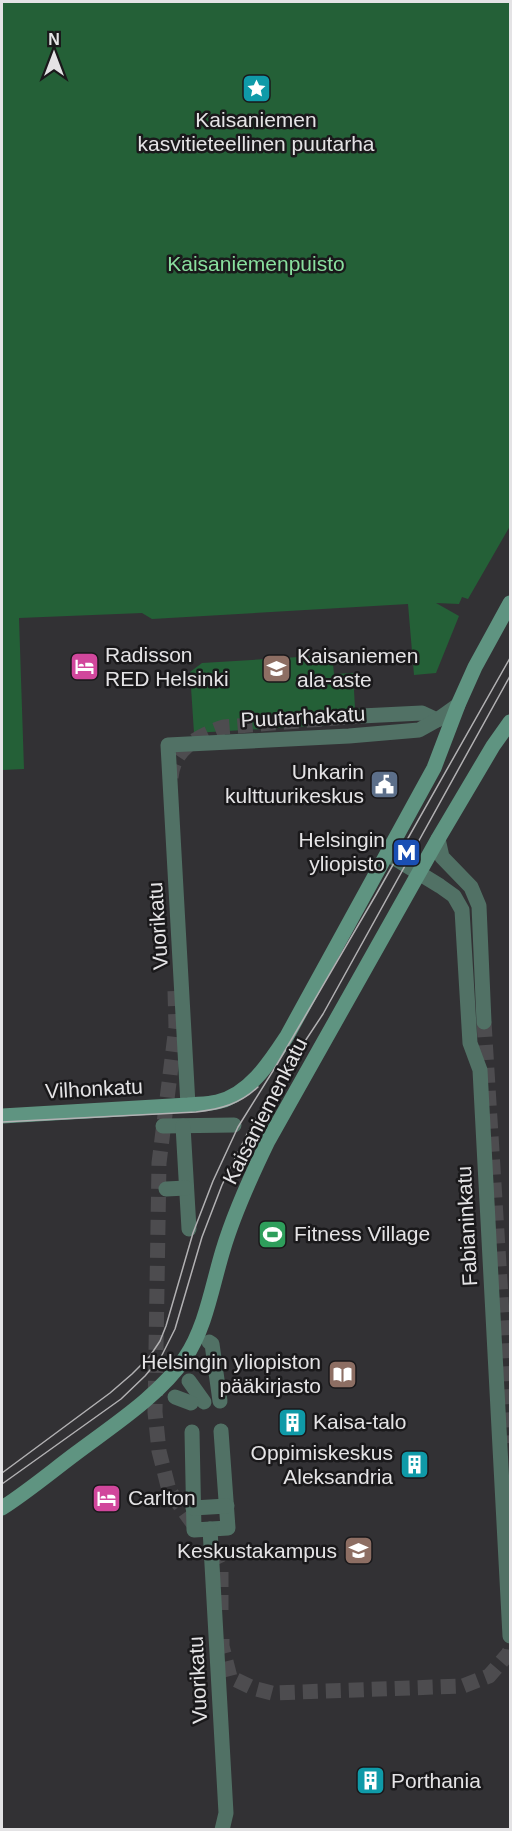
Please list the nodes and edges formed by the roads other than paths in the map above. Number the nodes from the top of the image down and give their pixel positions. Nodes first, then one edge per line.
1 (510, 603) edge
2 (458, 705) junction
3 (361, 716) tunnel mouth
4 (437, 720) junction
5 (510, 722) edge
6 (168, 745) joint
7 (438, 839) junction
8 (387, 854) junction
9 (419, 873) junction
10 (484, 1022) tunnel mouth
11 (188, 1105) junction
12 (2, 1116) edge
13 (234, 1125) dead end
14 (163, 1126) dead end
15 (183, 1126) junction
16 (186, 1188) junction
17 (166, 1189) dead end
18 (189, 1229) dead end
19 (209, 1342) dead end
20 (189, 1382) dead end
21 (174, 1397) dead end
22 (220, 1401) dead end
23 (221, 1431) dead end
24 (192, 1432) dead end
25 (227, 1506) junction
26 (2, 1508) edge
27 (193, 1508) junction
28 (210, 1529) junction
29 (510, 1626) edge
30 (510, 1636) edge
31 (222, 1830) edge

1 - 2 main road, Kaisaniemenkatu
2 - 4 street, Puutarhakatu
2 - 8 main road, Kaisaniemenkatu
3 - 4 street, Puutarhakatu
4 - 6 street, Puutarhakatu
5 - 7 main road, Kaisaniemenkatu
6 - 11 street, Vuorikatu
7 - 9 main road, Kaisaniemenkatu
7 - 10 street
8 - 9 street, Fabianinkatu
8 - 11 main road, Kaisaniemenkatu
9 - 26 main road, Kaisaniemenkatu
9 - 29 street, Fabianinkatu
11 - 12 main road, Vilhonkatu
13 - 15 street
14 - 15 street
15 - 16 street
16 - 17 street
16 - 18 street
19 - 22 street
20 - 21 street
23 - 25 street
24 - 27 street
25 - 27 street
25 - 28 street
27 - 28 street
28 - 31 street, Vuorikatu
29 - 30 street, Fabianinkatu

